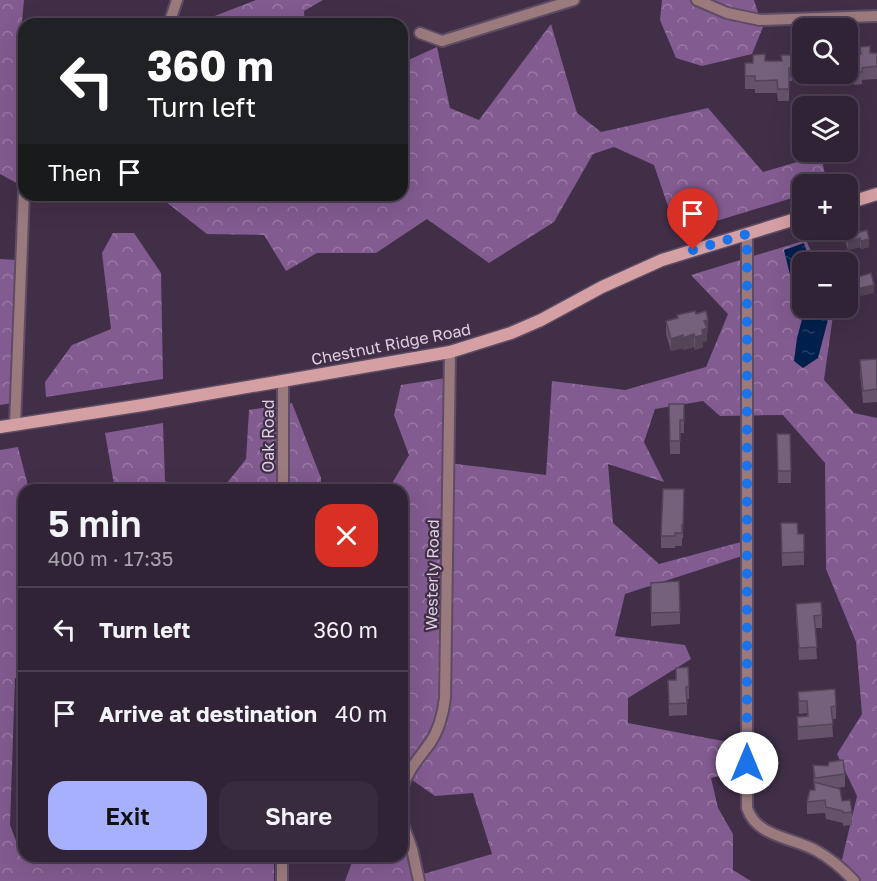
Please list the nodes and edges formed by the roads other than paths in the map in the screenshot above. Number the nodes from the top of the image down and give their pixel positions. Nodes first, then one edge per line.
1 (177, 0) edge
2 (574, 0) edge
3 (697, 0) edge
4 (877, 16) edge
5 (171, 18) edge
6 (420, 33) dead end
7 (877, 194) edge
8 (858, 200) edge
9 (24, 201) edge
10 (792, 220) edge
11 (747, 234) junction
12 (450, 352) junction
13 (283, 381) junction
14 (15, 425) junction
15 (0, 427) edge
16 (283, 484) edge
17 (408, 774) edge
18 (408, 838) edge
19 (282, 862) edge
20 (282, 881) edge
21 (419, 881) edge
22 (854, 881) edge

1 - 5 street
2 - 6 street
3 - 4 street
7 - 8 main road
9 - 14 street
10 - 11 main road, Chestnut Ridge Road
11 - 12 main road, Chestnut Ridge Road
11 - 22 street
12 - 13 main road, Chestnut Ridge Road
12 - 17 street, Westerly Road
13 - 14 main road, Chestnut Ridge Road
13 - 16 street, Oak Road
14 - 15 main road, Chestnut Ridge Road
18 - 21 street
19 - 20 street

